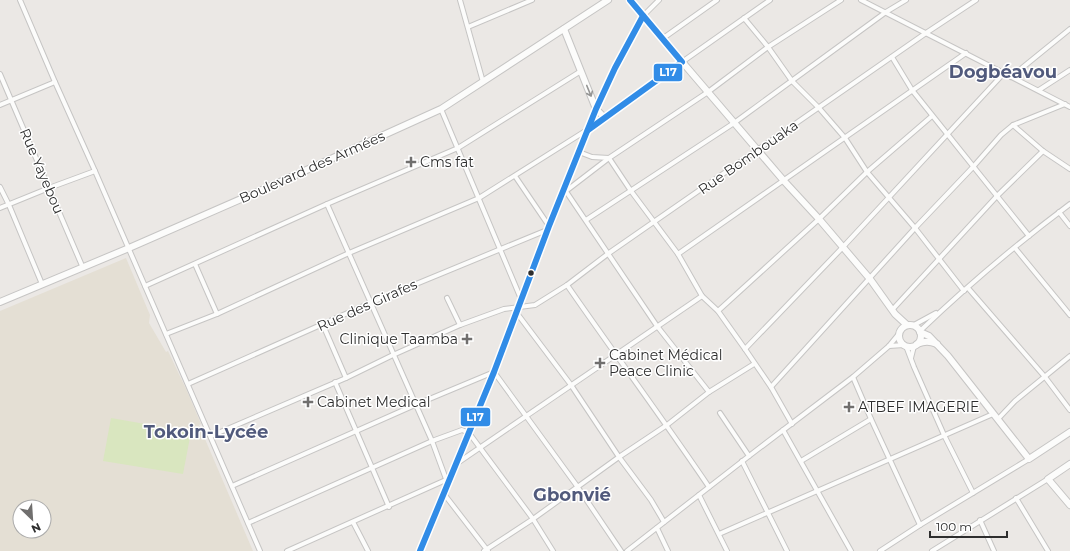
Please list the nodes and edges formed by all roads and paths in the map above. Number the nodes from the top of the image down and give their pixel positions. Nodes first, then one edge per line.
1 (20, 0) edge
2 (460, 0) edge
3 (532, 0) edge
4 (608, 0) edge
5 (630, 0) edge
6 (659, 0) edge
7 (717, 0) edge
8 (770, 0) edge
9 (842, 0) edge
10 (861, 0) edge
11 (906, 0) edge
12 (976, 0) edge
13 (886, 12) junction
14 (643, 16) junction
15 (744, 18) junction
16 (468, 27) junction
17 (564, 29) junction
18 (1070, 29) edge
19 (926, 33) junction
20 (662, 39) junction
21 (768, 47) junction
22 (966, 53) junction
23 (892, 57) junction
24 (682, 62) junction
25 (1070, 70) edge
26 (581, 71) junction
27 (1004, 73) junction
28 (0, 74) edge
29 (1011, 77) junction
30 (792, 81) junction
31 (55, 82) junction
32 (483, 82) junction
33 (912, 90) junction
34 (1039, 90) junction
35 (708, 92) junction
36 (11, 100) junction
37 (1065, 104) junction
38 (0, 105) edge
39 (1070, 107) edge
40 (819, 108) junction
41 (441, 109) junction
42 (596, 109) junction
43 (932, 116) junction
44 (606, 118) junction
45 (734, 123) junction
46 (1013, 125) junction
47 (588, 130) junction
48 (947, 135) junction
49 (845, 138) junction
50 (458, 148) junction
51 (758, 150) junction
52 (1043, 151) junction
53 (579, 152) junction
54 (609, 158) junction
55 (973, 167) junction
56 (1070, 169) edge
57 (96, 171) junction
58 (867, 172) junction
59 (515, 176) junction
60 (784, 181) junction
61 (0, 187) edge
62 (49, 188) junction
63 (565, 189) junction
64 (630, 191) junction
65 (997, 196) junction
66 (479, 198) junction
67 (889, 198) junction
68 (327, 204) junction
69 (1070, 204) edge
70 (9, 205) junction
71 (0, 208) edge
72 (1059, 212) junction
73 (819, 219) junction
74 (586, 220) junction
75 (655, 222) junction
76 (1070, 226) edge
77 (548, 228) junction
78 (915, 228) junction
79 (1029, 236) junction
80 (843, 247) junction
81 (129, 248) junction
82 (1015, 248) junction
83 (500, 249) junction
84 (349, 253) junction
85 (609, 253) junction
86 (678, 254) junction
87 (939, 259) junction
88 (195, 264) junction
89 (83, 268) junction
90 (870, 279) junction
91 (42, 284) junction
92 (568, 285) junction
93 (146, 286) junction
94 (968, 288) junction
95 (964, 291) junction
96 (702, 296) junction
97 (447, 298) dead end
98 (521, 299) junction
99 (0, 302) edge
100 (370, 303) junction
101 (517, 310) junction
102 (718, 311) junction
103 (894, 312) junction
104 (938, 312) junction
105 (217, 314) junction
106 (1070, 315) edge
107 (323, 325) junction
108 (460, 325) junction
109 (911, 325) junction
110 (658, 326) junction
111 (920, 331) junction
112 (899, 333) junction
113 (166, 334) junction
114 (937, 344) junction
115 (916, 345) junction
116 (889, 346) junction
117 (905, 346) junction
118 (745, 349) junction
119 (393, 355) junction
120 (616, 355) junction
121 (1070, 356) edge
122 (911, 361) junction
123 (754, 364) junction
124 (494, 372) junction
125 (1045, 376) junction
126 (854, 377) junction
127 (346, 378) junction
128 (335, 382) junction
129 (188, 384) junction
130 (571, 385) junction
131 (770, 387) junction
132 (709, 392) junction
133 (415, 405) junction
134 (1070, 410) edge
135 (720, 413) dead end
136 (993, 414) junction
137 (526, 416) junction
138 (871, 419) junction
139 (998, 419) junction
140 (792, 424) junction
141 (667, 425) junction
142 (783, 430) junction
143 (357, 432) junction
144 (1070, 432) edge
145 (469, 433) junction
146 (944, 435) junction
147 (211, 436) junction
148 (432, 441) junction
149 (480, 449) junction
150 (749, 456) junction
151 (619, 457) junction
152 (889, 459) junction
153 (1029, 459) junction
154 (742, 461) junction
155 (801, 461) junction
156 (456, 464) junction
157 (1070, 464) edge
158 (372, 468) junction
159 (448, 479) junction
160 (1048, 479) junction
161 (232, 486) junction
162 (577, 486) junction
163 (709, 487) junction
164 (817, 491) junction
165 (973, 493) junction
166 (444, 494) junction
167 (699, 495) junction
168 (1016, 498) junction
169 (1070, 505) edge
170 (389, 507) junction
171 (768, 513) junction
172 (533, 519) junction
173 (980, 520) junction
174 (353, 522) junction
175 (664, 522) junction
176 (248, 523) junction
177 (920, 525) junction
178 (657, 528) junction
179 (719, 534) junction
180 (487, 550) edge
181 (260, 551) edge
182 (287, 551) edge
183 (368, 551) edge
184 (420, 551) edge
185 (553, 551) edge
186 (621, 551) edge
187 (627, 551) edge
188 (668, 551) edge
189 (727, 551) edge
190 (787, 551) edge
191 (851, 551) edge
192 (880, 551) edge
193 (932, 551) edge
194 (994, 551) edge
195 (1048, 551) edge

1 - 31 street
2 - 16 street
3 - 16 street
4 - 17 main road, Boulevard des Armées
5 - 14 main road
6 - 14 street
7 - 20 street
8 - 15 street
9 - 21 street
10 - 13 street
11 - 13 street
12 - 19 street, Rue Bombouaka
13 - 19 street
13 - 30 street
14 - 20 main road
14 - 42 main road
15 - 21 street
15 - 24 street
16 - 32 street
17 - 26 main road
17 - 32 main road, Boulevard des Armées
18 - 29 street
19 - 22 street
19 - 23 street, Rue Bombouaka
20 - 24 main road
21 - 30 street
21 - 35 street
22 - 27 street
22 - 33 street
23 - 33 street
23 - 40 street, Rue Bombouaka
24 - 35 main road
24 - 44 main road
25 - 34 street
26 -> 42 main road
26 - 50 street
27 - 29 street
27 - 48 street
28 - 36 street, Rue Yayebou
29 - 34 street
30 - 40 street
30 - 45 street
31 - 36 street
31 - 57 street
32 - 41 main road, Boulevard des Armées
33 - 43 street
33 - 49 street
34 - 37 street
35 - 45 main road
35 - 54 street
36 - 38 street
36 - 62 street, Rue Yayebou
37 - 39 street
37 - 46 street
40 - 49 street
40 - 51 street, Rue Bombouaka
41 - 50 street
41 - 81 main road, Boulevard des Armées
42 - 44 main road
42 - 47 main road
43 - 48 street
43 - 58 street
44 - 47 main road
45 - 51 main road
45 - 64 street
46 - 52 street
46 - 55 street
47 - 53 main road
47 - 59 street
48 - 55 street
48 - 67 street
49 - 58 street
49 - 60 street
50 - 66 street
50 - 68 street
51 - 60 main road
51 - 75 street, Rue Bombouaka
52 - 56 street
52 - 65 street
53 - 54 street
53 - 63 main road
54 - 63 street
54 - 64 street
55 - 65 street
55 - 78 street
57 - 62 street
57 - 81 street
58 - 67 street
58 - 73 street
59 - 66 street
59 - 77 street
60 - 73 main road
60 - 86 street
61 - 70 street
62 - 70 street
62 - 89 street, Rue Yayebou
63 - 74 street
63 - 77 main road
64 - 74 street
64 - 75 street
65 - 79 street
65 - 87 street
66 - 83 street
66 - 84 street
67 - 78 street
67 - 80 street
68 - 84 street
68 - 88 street
69 - 72 street
70 - 71 street
70 - 91 street
72 - 76 street
72 - 79 street
73 - 80 main road
73 - 102 street
74 - 85 street
75 - 85 street, Rue Bombouaka
75 - 86 street
77 - 83 street, Rue des Girafes
77 - 98 main road
78 - 87 street
78 - 90 street
79 - 82 street
80 - 90 main road
80 - 118 street
81 - 89 main road, Boulevard des Armées
81 - 93 street
82 - 94 street
82 - 106 street
83 - 98 street
83 - 100 street, Rue des Girafes
84 - 100 street
84 - 105 street
85 - 92 street, Rue Bombouaka
85 - 110 street
86 - 96 street
87 - 95 street
87 - 103 street
88 - 93 street
88 - 105 street
89 - 91 main road, Boulevard des Armées
90 - 103 main road
90 - 131 street
91 - 99 main road, Boulevard des Armées
92 - 101 street, Rue Bombouaka
92 - 120 street
93 - 113 street
94 - 95 street
94 - 125 street
95 - 104 street
96 - 102 street
96 - 110 street
97 - 108 street
98 - 101 main road
100 - 107 street, Rue des Girafes
100 - 119 street
101 - 108 street, Rue Bombouaka
101 - 124 main road
101 - 130 street
102 - 118 street
103 - 109 main road
103 - 112 main road
104 - 109 street
104 - 111 street
105 - 113 street
107 - 127 street
107 - 129 street, Rue des Girafes
108 - 119 street, Rue Bombouaka
109 - 111 main road
109 - 112 main road
110 - 120 street
110 - 132 street
111 - 114 main road
111 - 115 main road
112 - 116 street
112 - 117 main road
113 - 129 street
114 - 115 main road
114 - 136 main road
115 - 117 main road
115 - 122 street
116 - 117 street
116 - 126 street
117 - 122 street
118 - 123 street
119 - 127 street, Rue Bombouaka
119 - 133 street
120 - 130 street
120 - 141 street
121 - 125 street
122 - 146 street
123 - 131 street
123 - 132 street
124 - 133 street
124 - 137 street
124 - 145 main road
125 - 134 street
125 - 139 street
126 - 138 street
126 - 140 street
127 - 128 street, Rue Bombouaka
128 - 143 street
128 - 147 street, Rue Bombouaka
129 - 147 street
130 - 137 street
130 - 151 street
131 - 140 street
132 - 141 street
133 - 143 street
133 - 148 street
135 - 150 street
136 - 139 main road
136 - 146 street
137 - 149 street
137 - 162 street
138 - 152 street
138 - 155 street
139 - 153 main road
140 - 142 street
141 - 151 street
141 - 163 street
142 - 150 street
142 - 155 street
143 - 158 street
143 - 161 street
144 - 153 main road
145 - 148 street
145 - 149 street
145 - 156 main road
146 - 152 street
146 - 165 street
147 - 161 street
148 - 158 street
148 - 159 street
149 - 156 street
149 - 172 street
150 - 154 street
151 - 162 street
151 - 175 street
152 - 164 street
152 - 177 street
153 - 165 street
154 - 163 street
154 - 171 street
155 - 164 street
156 - 159 main road
157 - 160 main road
158 - 170 street
158 - 176 street
159 - 166 main road
159 - 170 street
160 - 168 street
160 - 169 main road
161 - 176 street
162 - 172 street
162 - 186 street
163 - 167 street
164 - 171 street
164 - 191 street
165 - 177 street
166 - 180 street
166 - 184 main road
167 - 175 street
167 - 179 street
168 - 173 street
168 - 195 street
170 - 174 street
171 - 179 street
171 - 190 street
172 - 180 street
172 - 185 street
173 - 193 street
173 - 194 street
174 - 182 street
174 - 183 street
175 - 178 street
176 - 181 street
177 - 192 street
178 - 187 street
178 - 188 street
179 - 189 street

